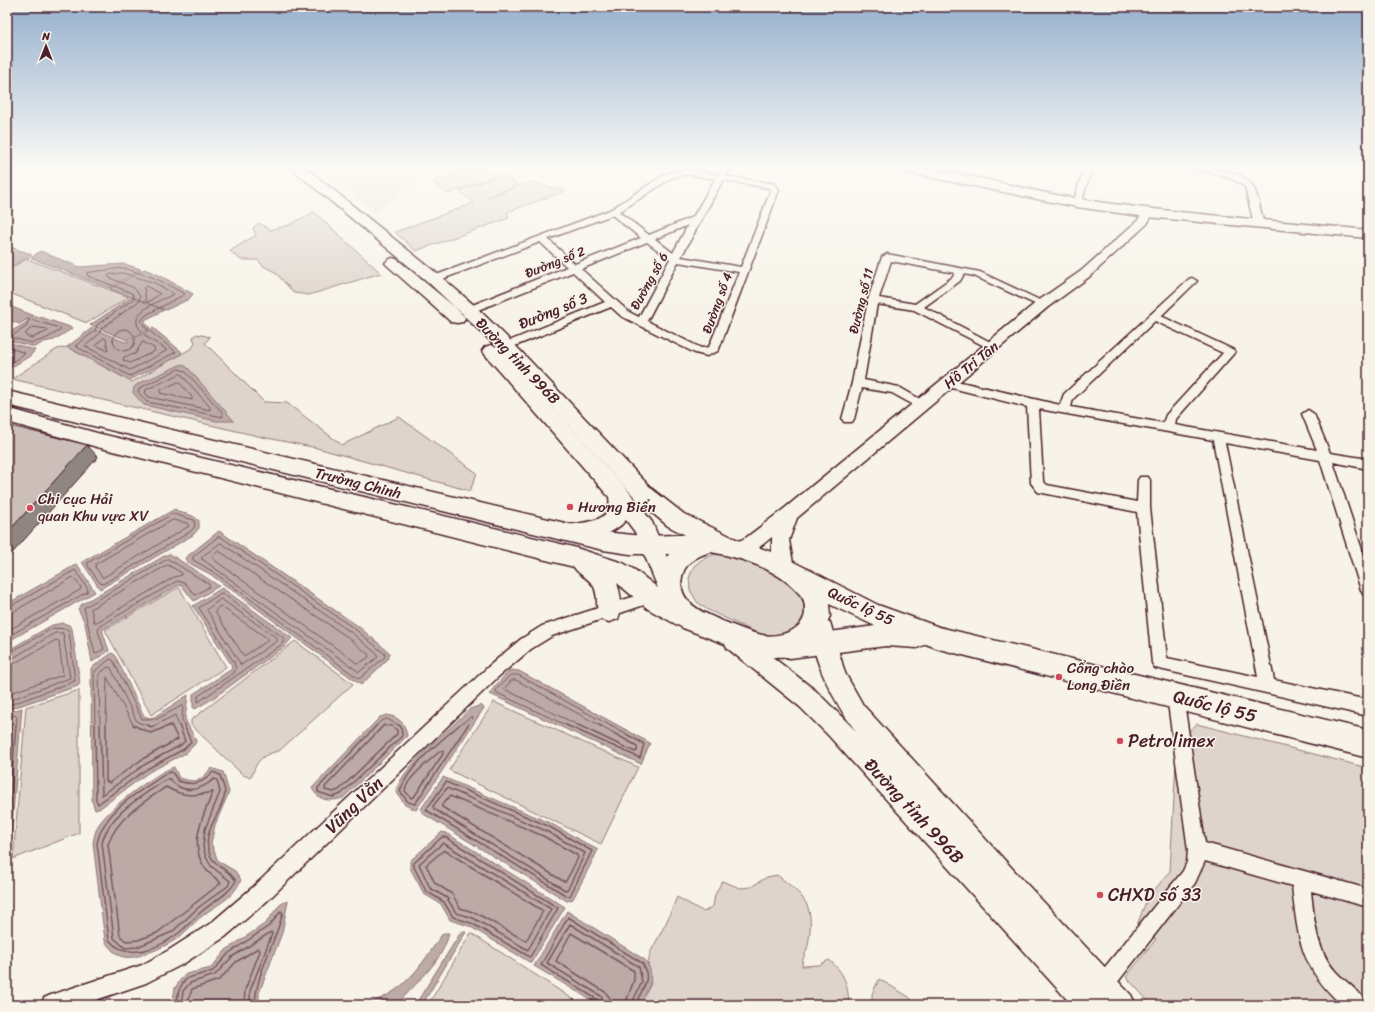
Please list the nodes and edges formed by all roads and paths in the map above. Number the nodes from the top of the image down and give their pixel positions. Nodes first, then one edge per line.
1 (344, 215) edge
2 (351, 215) edge
3 (604, 215) edge
4 (617, 215) edge
5 (698, 215) edge
6 (765, 215) edge
7 (1146, 215) edge
8 (1170, 215) edge
9 (1257, 215) edge
10 (696, 219) junction
11 (1259, 224) junction
12 (1368, 234) edge
13 (541, 238) junction
14 (646, 238) junction
15 (676, 259) junction
16 (575, 269) junction
17 (743, 270) junction
18 (961, 271) junction
19 (434, 278) junction
20 (1192, 281) dead end
21 (873, 300) junction
22 (611, 303) junction
23 (1043, 304) junction
24 (917, 307) junction
25 (469, 310) junction
26 (1154, 317) junction
27 (641, 322) junction
28 (506, 346) junction
29 (992, 347) junction
30 (858, 383) junction
31 (948, 383) junction
32 (7, 398) edge
33 (1033, 404) junction
34 (921, 405) junction
35 (1064, 409) junction
36 (1308, 414) dead end
37 (7, 415) edge
38 (848, 419) dead end
39 (1168, 428) junction
40 (1218, 437) junction
41 (1325, 456) junction
42 (1368, 464) edge
43 (1144, 480) dead end
44 (619, 494) junction
45 (1143, 508) junction
46 (791, 513) junction
47 (567, 532) junction
48 (711, 543) junction
49 (652, 546) junction
50 (739, 549) junction
51 (573, 557) junction
52 (785, 569) junction
53 (1368, 590) edge
54 (660, 592) junction
55 (818, 609) junction
56 (609, 611) junction
57 (723, 631) junction
58 (939, 638) junction
59 (825, 644) junction
60 (779, 647) junction
61 (1267, 685) junction
62 (1175, 696) junction
63 (1368, 708) edge
64 (1368, 744) edge
65 (1197, 850) junction
66 (1300, 880) junction
67 (1368, 898) edge
68 (1097, 995) edge
69 (52, 1005) edge
70 (1121, 1005) edge
71 (1357, 1005) edge

1 - 44 main road, Đường tỉnh 996B
2 - 19 main road, Đường tỉnh 996B
3 - 13 street
4 - 14 street
5 - 10 street, Đường số 6
6 - 17 street, Đường số 4
7 - 23 street, Hồ Tri Tân
8 - 11 main road
9 - 11 street
10 - 14 street, Đường số 2
10 - 15 street, Đường số 6
11 - 12 main road
13 - 16 street, Đường số 4
13 - 19 street
14 - 15 street
14 - 16 street, Đường số 2
15 - 17 street
15 - 27 street, Đường số 6
16 - 22 street, Đường số 4
16 - 25 street, Đường số 2
17 - 27 street, Đường số 4
18 - 21 street, Đường số 11
18 - 23 street, Đường số 11
18 - 24 street
19 - 25 main road, Đường tỉnh 996B
20 - 26 street
21 - 24 street
21 - 30 street, Đường số 11
22 - 27 street, Đường số 4
22 - 28 street, Đường số 3
23 - 29 street, Hồ Tri Tân
24 - 29 street
25 - 28 main road, Đường tỉnh 996B
26 - 35 street
26 - 39 street
28 - 50 main road, Đường tỉnh 996B
29 - 31 street, Hồ Tri Tân
30 - 34 street
30 - 38 street, Đường số 11
31 - 33 street
31 - 34 street, Hồ Tri Tân
32 - 47 highway, Trường Chinh
33 - 35 street
33 - 45 street
34 - 46 street, Hồ Tri Tân
35 - 39 street
36 - 41 street
37 - 51 highway, Trường Chinh
39 - 40 street
40 - 41 street
40 - 61 street
41 - 42 street
41 - 53 street
43 - 45 street
44 - 47 main road
44 - 49 main road, Đường tỉnh 996B
45 - 61 street
46 - 50 street, Hồ Tri Tân
46 - 52 street
47 - 49 highway, Trường Chinh
48 - 49 highway, Trường Chinh
48 - 50 highway
48 - 54 highway
49 - 54 main road, Đường tỉnh 996B
50 - 52 highway
51 - 54 highway, Trường Chinh
51 - 56 highway
52 - 55 highway
52 - 58 highway, Quốc lộ 55
54 - 56 street, Vũng Vằn
54 - 57 highway
55 - 59 main road, Đường tỉnh 996B
55 - 60 highway
56 - 69 street, Vũng Vằn
57 - 60 highway
57 - 68 main road, Đường tỉnh 996B
58 - 59 highway, Quốc lộ 55
58 - 62 highway, Quốc lộ 55
59 - 60 highway, Quốc lộ 55
59 - 68 main road, Đường tỉnh 996B
61 - 63 street
62 - 64 highway, Quốc lộ 55
62 - 65 street
65 - 66 street
65 - 68 street
66 - 67 street
66 - 71 street
68 - 70 main road, Đường tỉnh 996B

